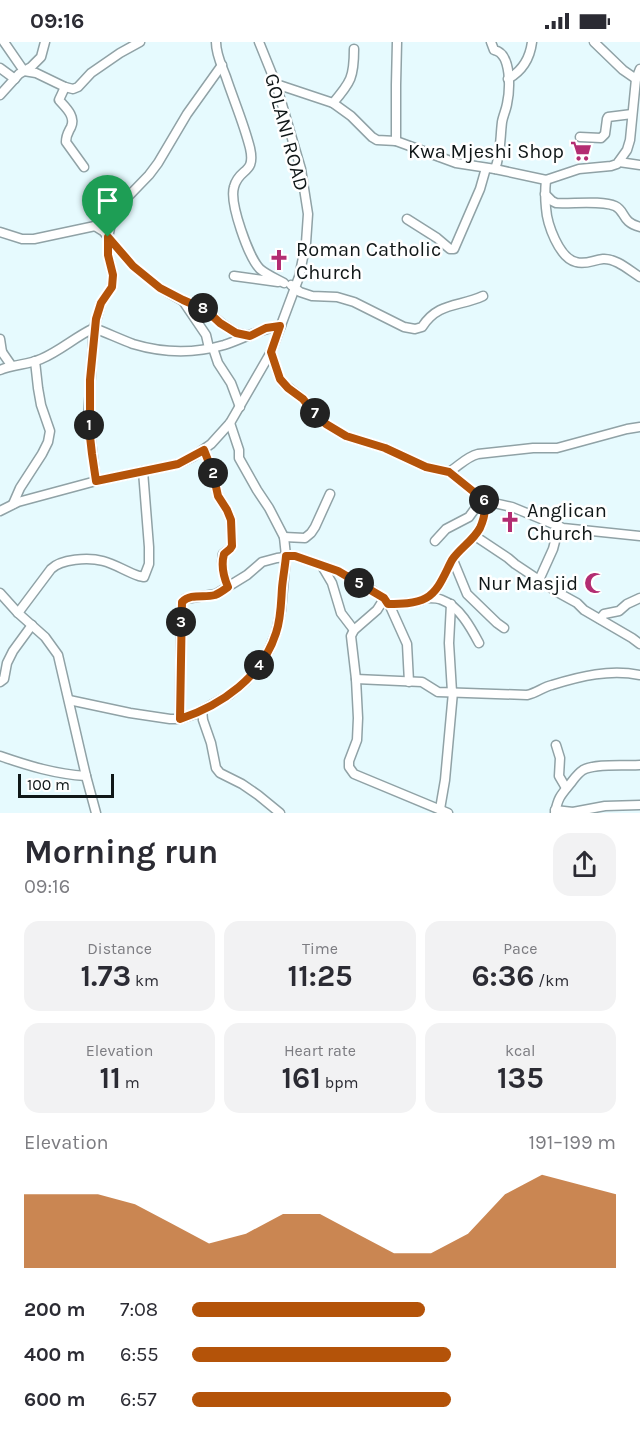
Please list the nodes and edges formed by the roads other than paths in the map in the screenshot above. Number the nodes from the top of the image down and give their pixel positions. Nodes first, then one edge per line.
1 (4, 42) edge
2 (45, 42) edge
3 (140, 42) edge
4 (216, 42) edge
5 (259, 42) edge
6 (397, 42) edge
7 (492, 42) edge
8 (532, 42) edge
9 (594, 42) edge
10 (354, 49) dead end
11 (222, 65) junction
12 (0, 68) edge
13 (640, 69) edge
14 (24, 71) junction
15 (15, 79) junction
16 (636, 79) junction
17 (508, 80) junction
18 (276, 84) junction
19 (65, 87) junction
20 (0, 95) edge
21 (333, 103) junction
22 (632, 114) junction
23 (580, 137) dead end
24 (396, 141) junction
25 (619, 162) junction
26 (640, 165) edge
27 (84, 167) dead end
28 (490, 168) junction
29 (546, 180) junction
30 (545, 194) junction
31 (113, 215) junction
32 (407, 219) dead end
33 (95, 226) junction
34 (640, 227) edge
35 (0, 232) edge
36 (108, 237) junction
37 (234, 276) dead end
38 (640, 277) edge
39 (284, 283) junction
40 (295, 287) junction
41 (483, 296) dead end
42 (183, 300) junction
43 (280, 326) junction
44 (94, 328) junction
45 (250, 336) junction
46 (0, 339) edge
47 (211, 348) junction
48 (1, 351) edge
49 (271, 352) junction
50 (35, 361) junction
51 (11, 365) junction
52 (0, 370) edge
53 (240, 407) junction
54 (230, 423) junction
55 (640, 427) edge
56 (204, 450) junction
57 (143, 471) junction
58 (449, 472) junction
59 (96, 481) junction
60 (330, 494) dead end
61 (484, 500) junction
62 (13, 504) junction
63 (0, 510) edge
64 (559, 526) junction
65 (475, 536) junction
66 (640, 536) edge
67 (284, 537) junction
68 (435, 541) dead end
69 (286, 556) junction
70 (453, 560) junction
71 (322, 566) junction
72 (538, 580) junction
73 (228, 587) junction
74 (0, 593) edge
75 (428, 597) junction
76 (640, 598) edge
77 (386, 601) junction
78 (451, 604) junction
79 (18, 613) junction
80 (600, 619) junction
81 (32, 625) junction
82 (504, 628) dead end
83 (354, 630) junction
84 (479, 643) dead end
85 (640, 644) edge
86 (640, 675) edge
87 (356, 679) junction
88 (0, 682) edge
89 (409, 682) junction
90 (452, 692) junction
91 (69, 700) junction
92 (202, 710) junction
93 (180, 719) junction
94 (556, 745) dead end
95 (0, 756) edge
96 (640, 765) edge
97 (86, 776) junction
98 (566, 788) junction
99 (640, 805) edge
100 (444, 811) edge
101 (555, 812) edge
102 (96, 813) edge
103 (280, 813) edge

1 - 14 street
2 - 14 street
3 - 19 street
4 - 11 street
5 - 18 street, GOLANI ROAD
6 - 24 street
7 - 17 street
8 - 17 street
9 - 16 street
10 - 21 street
11 - 31 street
11 - 39 street
12 - 15 street
13 - 16 street
14 - 15 street
14 - 19 street
15 - 20 street
16 - 22 street
17 - 28 street
18 - 21 street
18 - 40 street, GOLANI ROAD
19 - 27 street
21 - 24 street
22 - 23 street
22 - 25 street
24 - 28 street
25 - 26 street
25 - 29 street
28 - 29 street
28 - 32 street
29 - 30 street
30 - 34 street
30 - 38 street
31 - 33 street
31 - 36 street
33 - 35 street
33 - 36 street
36 - 42 street
36 - 44 street
37 - 39 street
39 - 40 street
40 - 41 street
40 - 43 street, GOLANI ROAD
42 - 45 street
42 - 47 street
43 - 45 street
43 - 49 street, GOLANI ROAD
44 - 47 street
44 - 50 street
44 - 59 street
45 - 47 street
46 - 48 street
47 - 53 street
48 - 51 street
49 - 53 street, GOLANI ROAD
49 - 58 street
50 - 51 street
50 - 62 street
51 - 52 street
53 - 54 street, GOLANI ROAD
54 - 56 street, GOLANI ROAD
54 - 67 street
55 - 58 street
56 - 57 street, GOLANI ROAD
56 - 73 street
57 - 59 street, GOLANI ROAD
57 - 79 street
58 - 61 street
59 - 62 street, GOLANI ROAD
60 - 67 street
61 - 64 street
61 - 65 street
61 - 68 street
62 - 63 street, GOLANI ROAD
64 - 66 street
64 - 72 street
65 - 70 street
65 - 72 street
67 - 69 street
69 - 71 street
69 - 73 street
69 - 92 street
70 - 75 street
70 - 82 street
71 - 77 street
71 - 83 street
72 - 80 street
73 - 93 street
74 - 79 street
75 - 77 street
75 - 78 street
76 - 80 street
77 - 83 street
77 - 89 street
78 - 84 street
78 - 90 street
79 - 81 street
80 - 85 street
81 - 88 street
81 - 91 street
83 - 87 street
86 - 90 street
87 - 89 street
87 - 100 street
89 - 90 street
90 - 100 street
91 - 93 street
91 - 97 street
92 - 93 street
92 - 103 street
94 - 98 street
95 - 97 street
96 - 98 street
97 - 102 street
98 - 101 street
99 - 101 street

